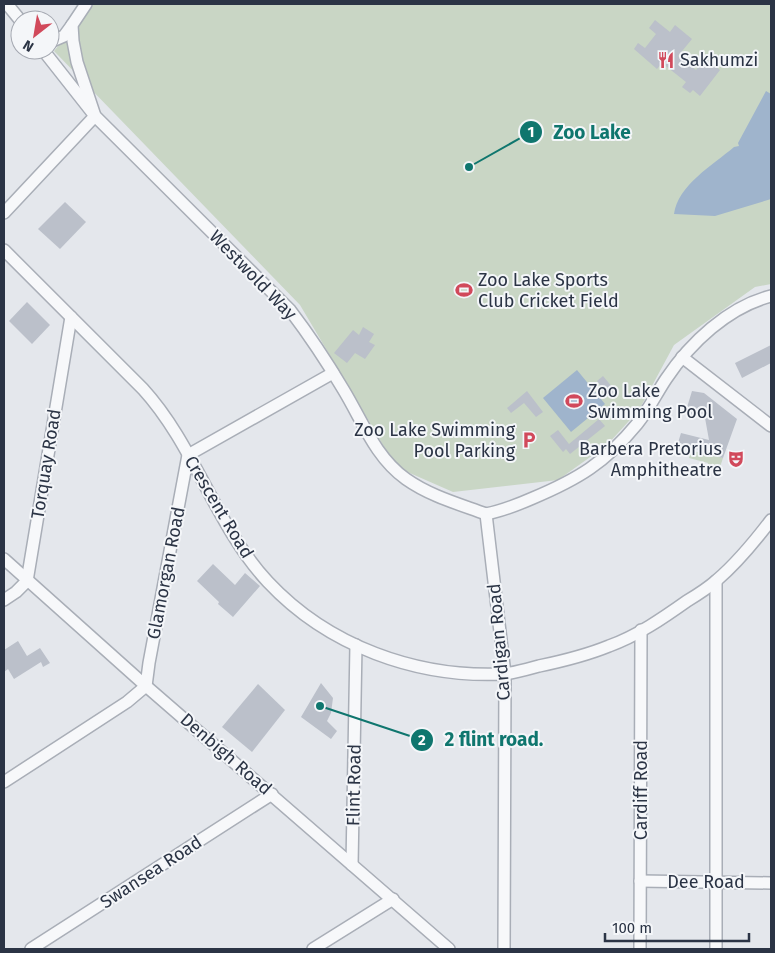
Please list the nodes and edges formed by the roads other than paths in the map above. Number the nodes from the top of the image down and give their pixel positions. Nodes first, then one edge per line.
1 (86, 4) edge
2 (72, 25) junction
3 (60, 38) edge
4 (51, 60) edge
5 (94, 116) junction
6 (4, 213) edge
7 (4, 250) edge
8 (771, 296) edge
9 (71, 317) junction
10 (682, 356) junction
11 (333, 373) junction
12 (771, 426) edge
13 (188, 455) junction
14 (486, 514) junction
15 (771, 520) edge
16 (759, 535) junction
17 (771, 540) edge
18 (4, 559) edge
19 (27, 581) junction
20 (716, 581) junction
21 (4, 600) edge
22 (641, 630) junction
23 (356, 645) junction
24 (505, 674) junction
25 (146, 686) junction
26 (4, 782) edge
27 (272, 794) junction
28 (352, 865) junction
29 (640, 882) junction
30 (716, 882) junction
31 (771, 883) edge
32 (393, 899) junction
33 (31, 949) edge
34 (313, 949) edge
35 (449, 949) edge
36 (504, 949) edge
37 (640, 949) edge
38 (716, 949) edge

1 - 2 street
2 - 3 street
2 - 5 street, Westwold Way
4 - 5 street
5 - 6 street
5 - 11 street, Westwold Way
7 - 9 street, Crescent Road
8 - 10 street
9 - 13 street, Crescent Road
9 - 19 street, Torquay Road
10 - 12 street
10 - 14 street
11 - 13 street
11 - 14 street, Westwold Way
13 - 23 street, Crescent Road
13 - 25 street, Glamorgan Road
14 - 24 street, Cardigan Road
15 - 16 street, Crescent Road
16 - 17 street
16 - 20 street, Crescent Road
18 - 19 street, Denbigh Road
19 - 21 street
19 - 25 street, Denbigh Road
20 - 22 street, Crescent Road
20 - 30 street
22 - 24 street, Crescent Road
22 - 29 street, Cardiff Road
23 - 24 street, Crescent Road
23 - 28 street, Flint Road
24 - 36 street, Cardigan Road
25 - 26 street
25 - 27 street, Denbigh Road
27 - 28 street, Denbigh Road
27 - 33 street, Swansea Road
28 - 32 street, Denbigh Road
29 - 30 street, Dee Road
29 - 37 street, Cardiff Road
30 - 31 street, Dee Road
30 - 38 street
32 - 34 street
32 - 35 street, Denbigh Road

